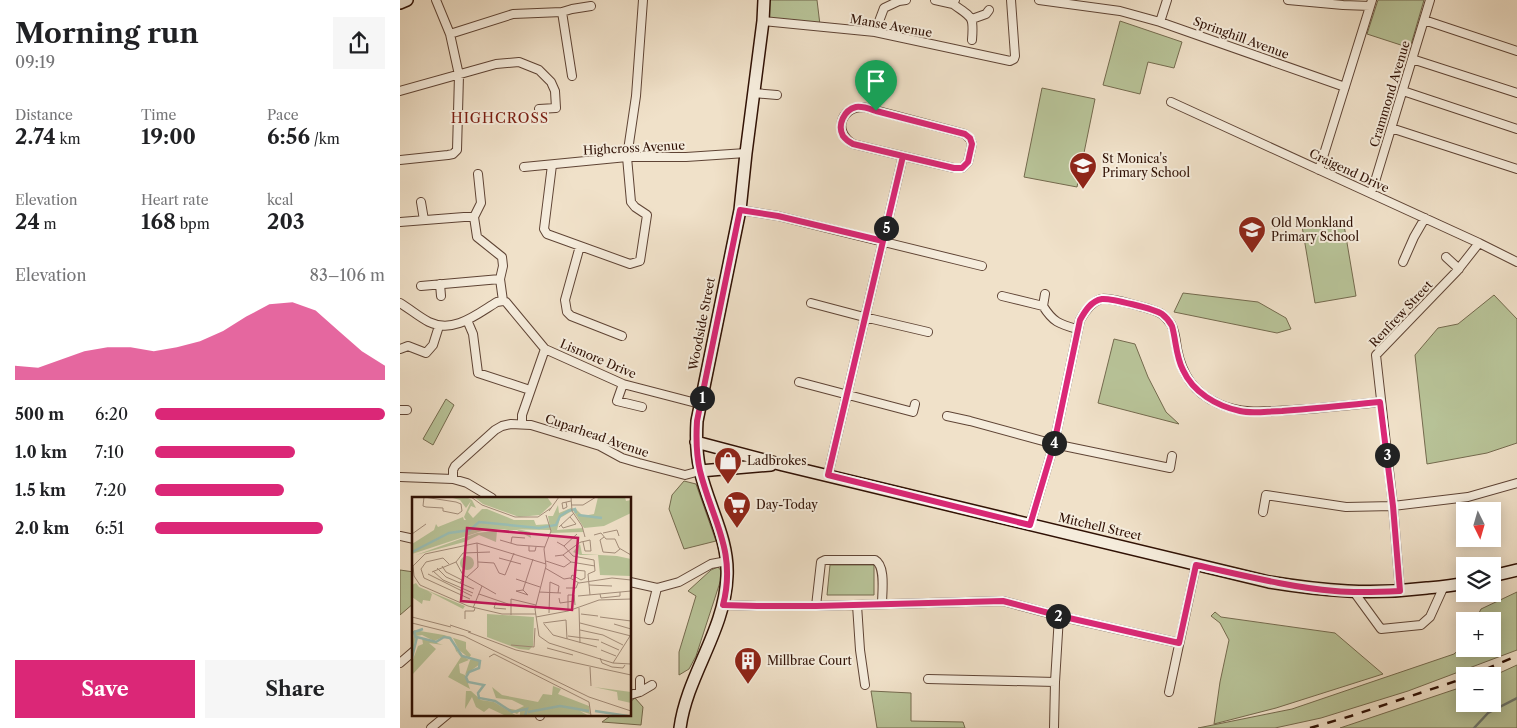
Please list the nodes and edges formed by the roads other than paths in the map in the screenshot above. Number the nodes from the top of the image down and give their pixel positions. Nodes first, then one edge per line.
1 (407, 0) edge
2 (436, 0) edge
3 (645, 0) edge
4 (764, 0) edge
5 (901, 0) edge
6 (935, 0) edge
7 (1011, 0) edge
8 (1039, 0) edge
9 (1167, 0) edge
10 (1288, 0) edge
11 (1430, 0) edge
12 (954, 2) edge
13 (400, 3) edge
14 (1371, 3) edge
15 (590, 6) dead end
16 (989, 10) dead end
17 (562, 12) junction
18 (972, 19) junction
19 (763, 20) junction
20 (1424, 20) junction
21 (1160, 22) junction
22 (875, 32) junction
23 (450, 34) junction
24 (972, 40) dead end
25 (1517, 51) edge
26 (1412, 59) junction
27 (459, 75) junction
28 (572, 76) dead end
29 (1345, 87) junction
30 (400, 91) edge
31 (1402, 91) junction
32 (754, 93) junction
33 (1517, 93) edge
34 (777, 96) dead end
35 (1171, 102) dead end
36 (539, 109) dead end
37 (1391, 128) junction
38 (1517, 129) edge
39 (746, 152) junction
40 (903, 156) junction
41 (627, 157) junction
42 (400, 160) edge
43 (552, 165) junction
44 (524, 167) dead end
45 (1517, 169) edge
46 (1318, 170) junction
47 (478, 174) dead end
48 (1370, 193) junction
49 (421, 202) dead end
50 (740, 210) junction
51 (474, 217) junction
52 (1425, 218) junction
53 (424, 220) junction
54 (400, 222) edge
55 (883, 241) junction
56 (1479, 243) junction
57 (580, 246) junction
58 (1446, 257) dead end
59 (1403, 262) dead end
60 (1517, 262) edge
61 (982, 266) dead end
62 (1460, 269) junction
63 (500, 279) junction
64 (440, 284) junction
65 (421, 286) dead end
66 (1045, 294) dead end
67 (440, 296) dead end
68 (1002, 296) dead end
69 (503, 301) junction
70 (400, 303) edge
71 (811, 303) dead end
72 (1043, 306) junction
73 (864, 317) junction
74 (467, 320) junction
75 (439, 326) junction
76 (1077, 329) junction
77 (928, 332) dead end
78 (622, 336) dead end
79 (400, 349) edge
80 (545, 349) junction
81 (799, 382) dead end
82 (623, 384) junction
83 (530, 390) junction
84 (846, 394) junction
85 (1380, 402) junction
86 (700, 404) junction
87 (915, 404) dead end
88 (642, 407) dead end
89 (947, 416) dead end
90 (522, 424) junction
91 (696, 442) junction
92 (1054, 444) junction
93 (1172, 456) dead end
94 (782, 465) junction
95 (700, 471) junction
96 (828, 475) junction
97 (400, 476) edge
98 (452, 479) junction
99 (1517, 484) edge
100 (490, 497) edge
101 (1393, 506) junction
102 (1263, 512) dead end
103 (1030, 525) junction
104 (728, 560) junction
105 (1196, 565) junction
106 (1517, 570) edge
107 (1501, 574) edge
108 (631, 582) edge
109 (1456, 584) edge
110 (1444, 586) junction
111 (657, 588) junction
112 (1400, 591) junction
113 (1354, 592) junction
114 (882, 604) junction
115 (723, 605) junction
116 (857, 605) junction
117 (816, 606) junction
118 (1060, 616) junction
119 (649, 620) dead end
120 (1179, 643) junction
121 (412, 653) edge
122 (400, 663) edge
123 (928, 679) dead end
124 (640, 680) dead end
125 (1055, 682) junction
126 (652, 685) dead end
127 (865, 685) dead end
128 (640, 692) junction
129 (1169, 692) dead end
130 (631, 695) edge
131 (446, 716) edge
132 (431, 728) edge
133 (680, 728) edge
134 (1054, 728) edge

1 - 13 street
2 - 23 street
3 - 41 street
4 - 19 street, Woodside Street
5 - 22 street
6 - 12 street
7 - 22 street, Manse Avenue
8 - 21 street, Springhill Avenue
9 - 21 street
10 - 14 street
11 - 20 street, Crammond Avenue
12 - 18 street
14 - 29 street
15 - 17 street
16 - 18 street
17 - 23 street
17 - 28 street
18 - 24 street
19 - 22 street, Manse Avenue
19 - 32 street, Woodside Street
20 - 25 street
20 - 26 street, Crammond Avenue
21 - 29 street, Springhill Avenue
23 - 27 street
26 - 31 street, Crammond Avenue
26 - 33 street
27 - 30 street
27 - 36 street
27 - 42 street
29 - 46 street
31 - 37 street, Crammond Avenue
31 - 38 street
32 - 34 street
32 - 39 street, Woodside Street
35 - 46 street, Craigend Drive
37 - 45 street
37 - 48 street, Crammond Avenue
39 - 41 street, Highcross Avenue
39 - 50 street, Woodside Street
40 - 40 street
40 - 55 street
41 - 43 street, Highcross Avenue
41 - 57 street
43 - 44 street, Highcross Avenue
43 - 57 street
46 - 48 street, Craigend Drive
47 - 51 street
48 - 52 street, Craigend Drive
49 - 53 street
50 - 55 street
50 - 86 street, Woodside Street
51 - 53 street
51 - 63 street
52 - 56 street, Craigend Drive
52 - 59 street
53 - 54 street
55 - 61 street
55 - 73 street
56 - 60 street, Craigend Drive
56 - 62 street, Renfrew Street
57 - 78 street
58 - 62 street
62 - 85 street, Renfrew Street
63 - 64 street
63 - 69 street
64 - 65 street
64 - 67 street
66 - 72 street
68 - 72 street
69 - 74 street
69 - 80 street, Lismore Drive
70 - 75 street
71 - 73 street
72 - 76 street
73 - 77 street
73 - 84 street
74 - 75 street
74 - 83 street
75 - 79 street
76 - 85 street
76 - 92 street
80 - 82 street, Lismore Drive
80 - 83 street
81 - 84 street
82 - 86 street, Lismore Drive
82 - 88 street
83 - 90 street
84 - 87 street
84 - 96 street
85 - 101 street, Renfrew Street
86 - 91 street, Woodside Street
89 - 92 street
90 - 95 street, Cuparhead Avenue
90 - 98 street, Cuparhead Avenue
91 - 94 street, Mitchell Street
91 - 95 street, Woodside Street
92 - 93 street
92 - 103 street
94 - 95 street, Mitchell Street
94 - 96 street, Mitchell Street
95 - 104 street, Woodside Street
96 - 103 street, Mitchell Street
97 - 98 street
98 - 100 street
99 - 101 street
101 - 102 street
101 - 112 street, Renfrew Street
103 - 105 street, Mitchell Street
104 - 111 street
104 - 115 street, Woodside Street
105 - 113 street, Mitchell Street
105 - 120 street
106 - 107 street
108 - 111 street
109 - 110 street, Mitchell Street
110 - 112 street, Mitchell Street
110 - 113 street
111 - 119 street
112 - 113 street, Mitchell Street
114 - 116 street
114 - 117 street
114 - 118 street
115 - 117 street
115 - 133 street, Woodside Street
116 - 117 street
116 - 127 street
118 - 120 street
118 - 125 street
120 - 129 street
121 - 122 street
123 - 125 street
124 - 128 street
125 - 134 street
126 - 128 street
128 - 130 street
131 - 132 street

